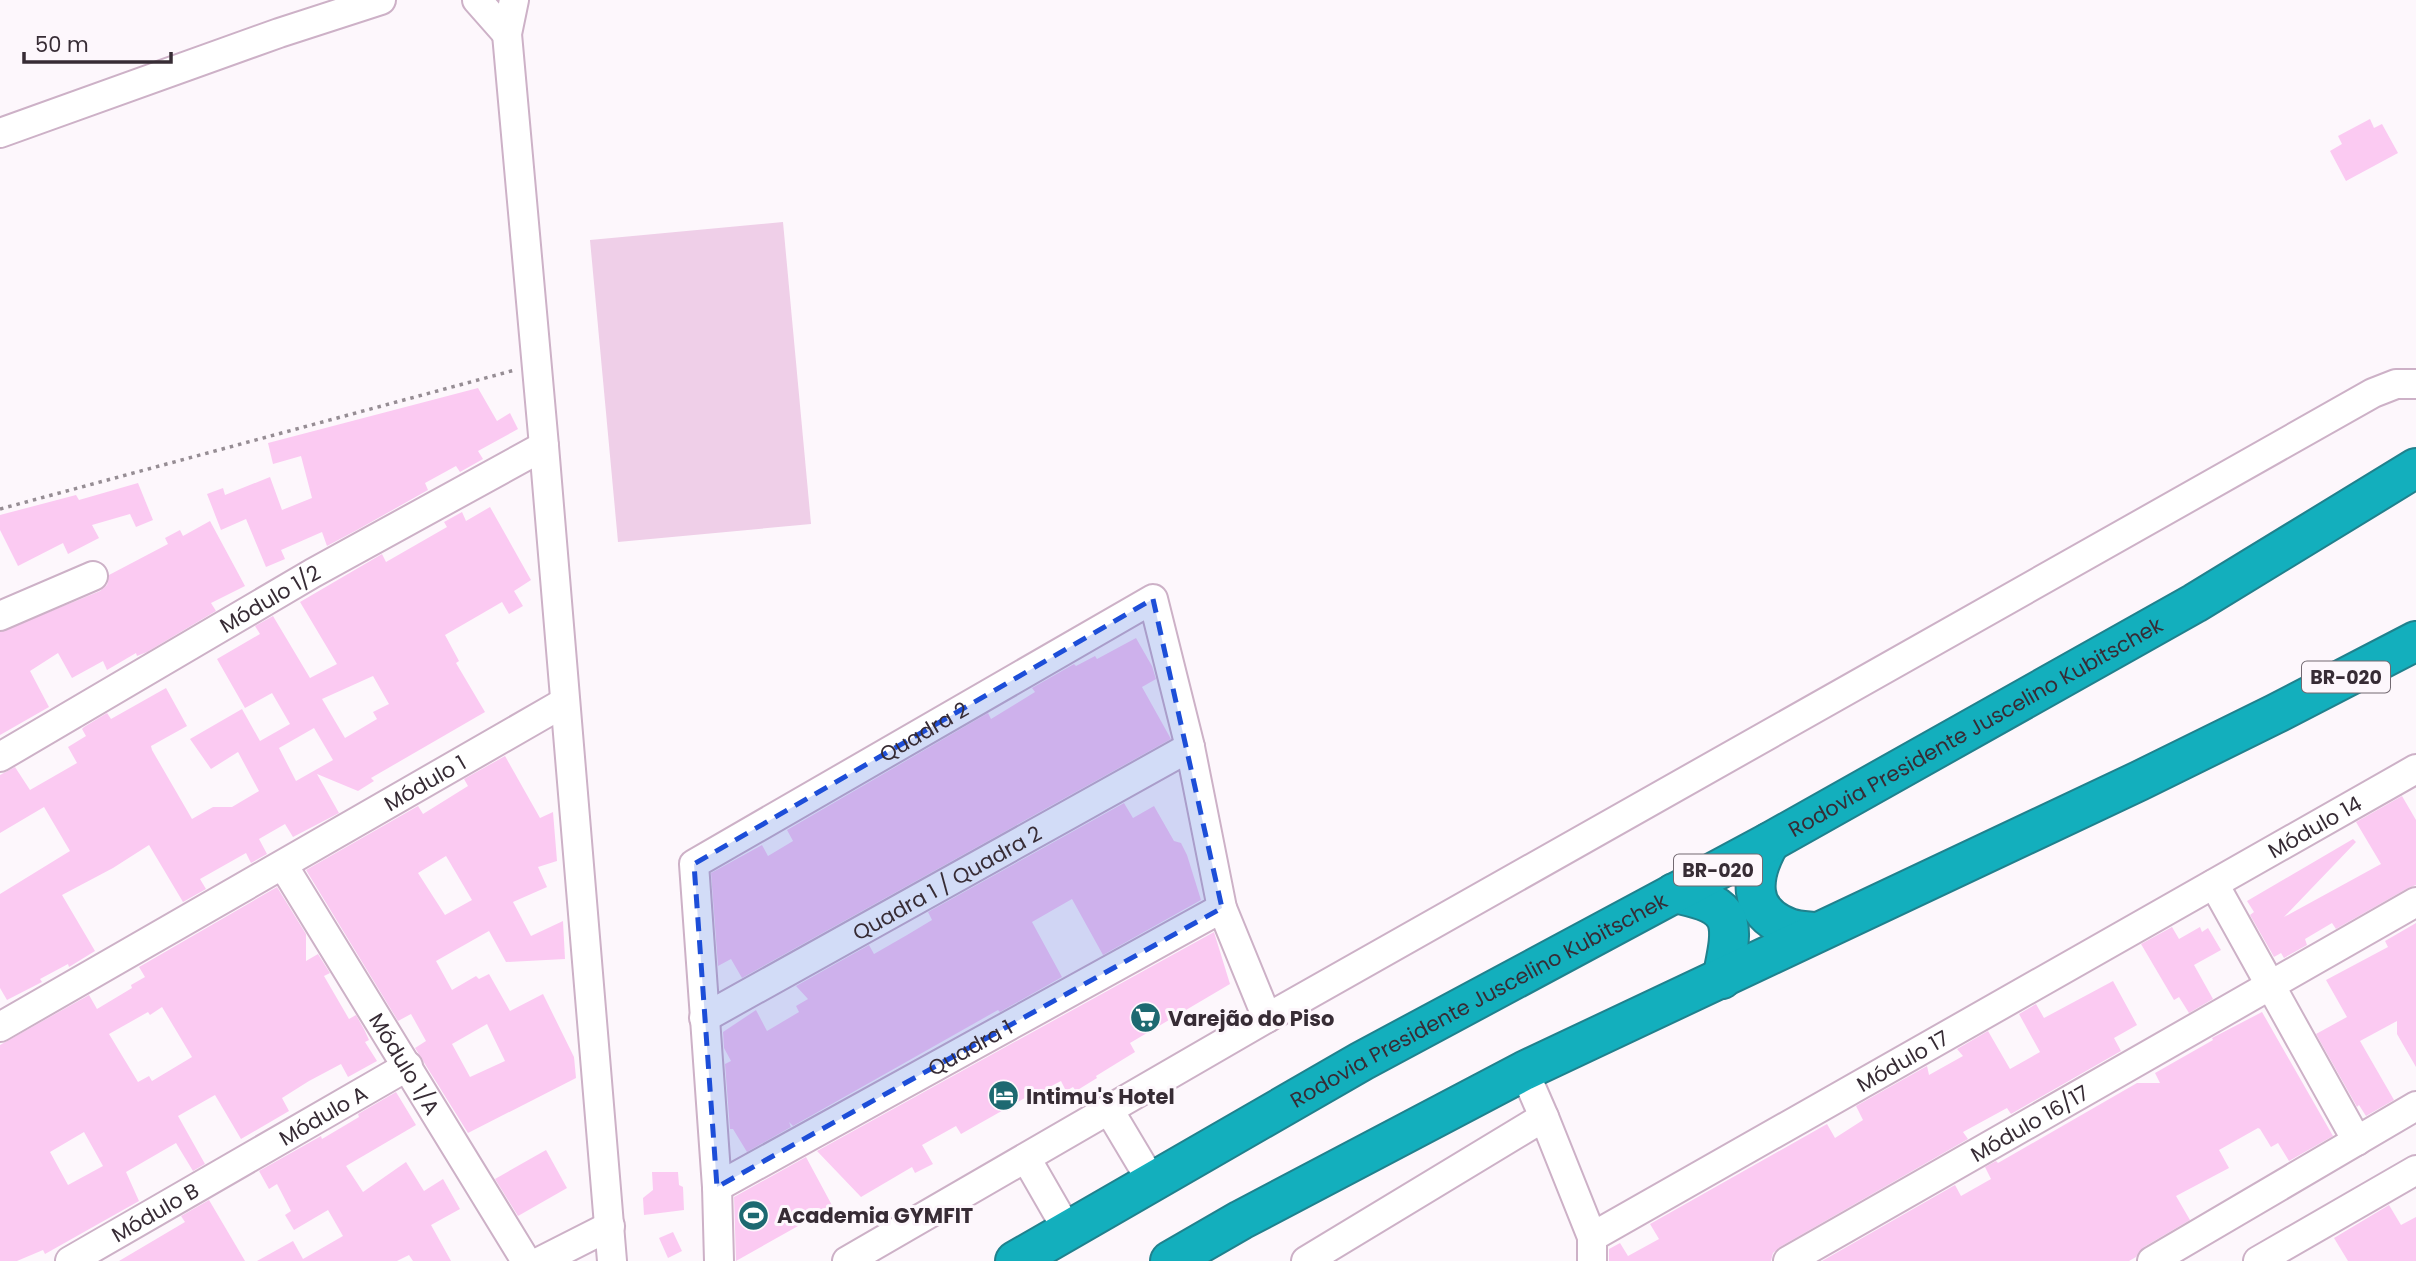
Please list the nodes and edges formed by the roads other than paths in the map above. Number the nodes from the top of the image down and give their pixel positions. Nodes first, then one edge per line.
1 (317, 0) edge
2 (381, 0) edge
3 (477, 0) edge
4 (514, 0) edge
5 (507, 34) junction
6 (0, 115) edge
7 (0, 133) edge
8 (2416, 384) edge
9 (544, 446) junction
10 (2416, 468) edge
11 (93, 576) dead end
12 (0, 616) edge
13 (2416, 641) edge
14 (565, 702) junction
15 (1190, 747) junction
16 (0, 757) edge
17 (2416, 769) edge
18 (1770, 842) junction
19 (283, 865) junction
20 (2214, 884) junction
21 (1674, 893) junction
22 (2416, 902) edge
23 (1222, 908) junction
24 (1816, 932) junction
25 (1722, 979) junction
26 (2270, 986) junction
27 (704, 1018) junction
28 (1267, 1018) junction
29 (0, 1027) edge
30 (408, 1066) junction
31 (1524, 1071) junction
32 (2416, 1106) edge
33 (1108, 1110) junction
34 (1544, 1117) junction
35 (2357, 1141) junction
36 (1026, 1158) junction
37 (238, 1164) joint
38 (2416, 1170) edge
39 (1152, 1182) junction
40 (717, 1187) junction
41 (610, 1226) junction
42 (1068, 1231) junction
43 (1592, 1249) edge
44 (2261, 1260) edge
45 (70, 1261) edge
46 (526, 1261) edge
47 (541, 1261) edge
48 (612, 1261) edge
49 (719, 1261) edge
50 (847, 1261) edge
51 (1015, 1261) edge
52 (1170, 1261) edge
53 (1306, 1261) edge
54 (1788, 1261) edge
55 (2152, 1261) edge

1 - 6 street
2 - 7 street
3 - 5 street
4 - 5 street
5 - 9 street
8 - 28 street
9 - 14 street
9 - 16 street, Módulo 1/2
10 - 18 highway, Rodovia Presidente Juscelino Kubitschek / BR-020
11 - 12 street
13 - 24 highway, BR-020
14 - 19 street, Módulo 1
14 - 41 street
15 - 23 street
15 - 27 street, Quadra 1 / Quadra 2
15 - 27 street, Quadra 2
17 - 20 street, Módulo 14
18 - 21 highway, Rodovia Presidente Juscelino Kubitschek / BR-020
18 - 24 highway
19 - 29 street
19 - 30 street, Módulo 1/A
20 - 26 street
20 - 43 street, Módulo 17
21 - 25 highway
21 - 39 highway, Rodovia Presidente Juscelino Kubitschek / BR-020
22 - 26 street, Módulo 16/17
23 - 28 street
23 - 40 street, Quadra 1
24 - 25 highway, BR-020
25 - 31 highway, BR-020
26 - 35 street
26 - 54 street, Módulo 16/17
27 - 40 street
28 - 33 street
30 - 37 street, Módulo A
30 - 46 street, Módulo 1/A
31 - 34 street
31 - 52 highway, BR-020
32 - 35 street
33 - 36 street
33 - 39 street
34 - 43 street
34 - 53 street
35 - 55 street
36 - 42 street
36 - 50 street
37 - 45 street, Módulo B
38 - 44 street
39 - 42 highway, Rodovia Presidente Juscelino Kubitschek / BR-020
40 - 49 street
41 - 47 street
41 - 48 street
42 - 51 highway, Rodovia Presidente Juscelino Kubitschek / BR-020

